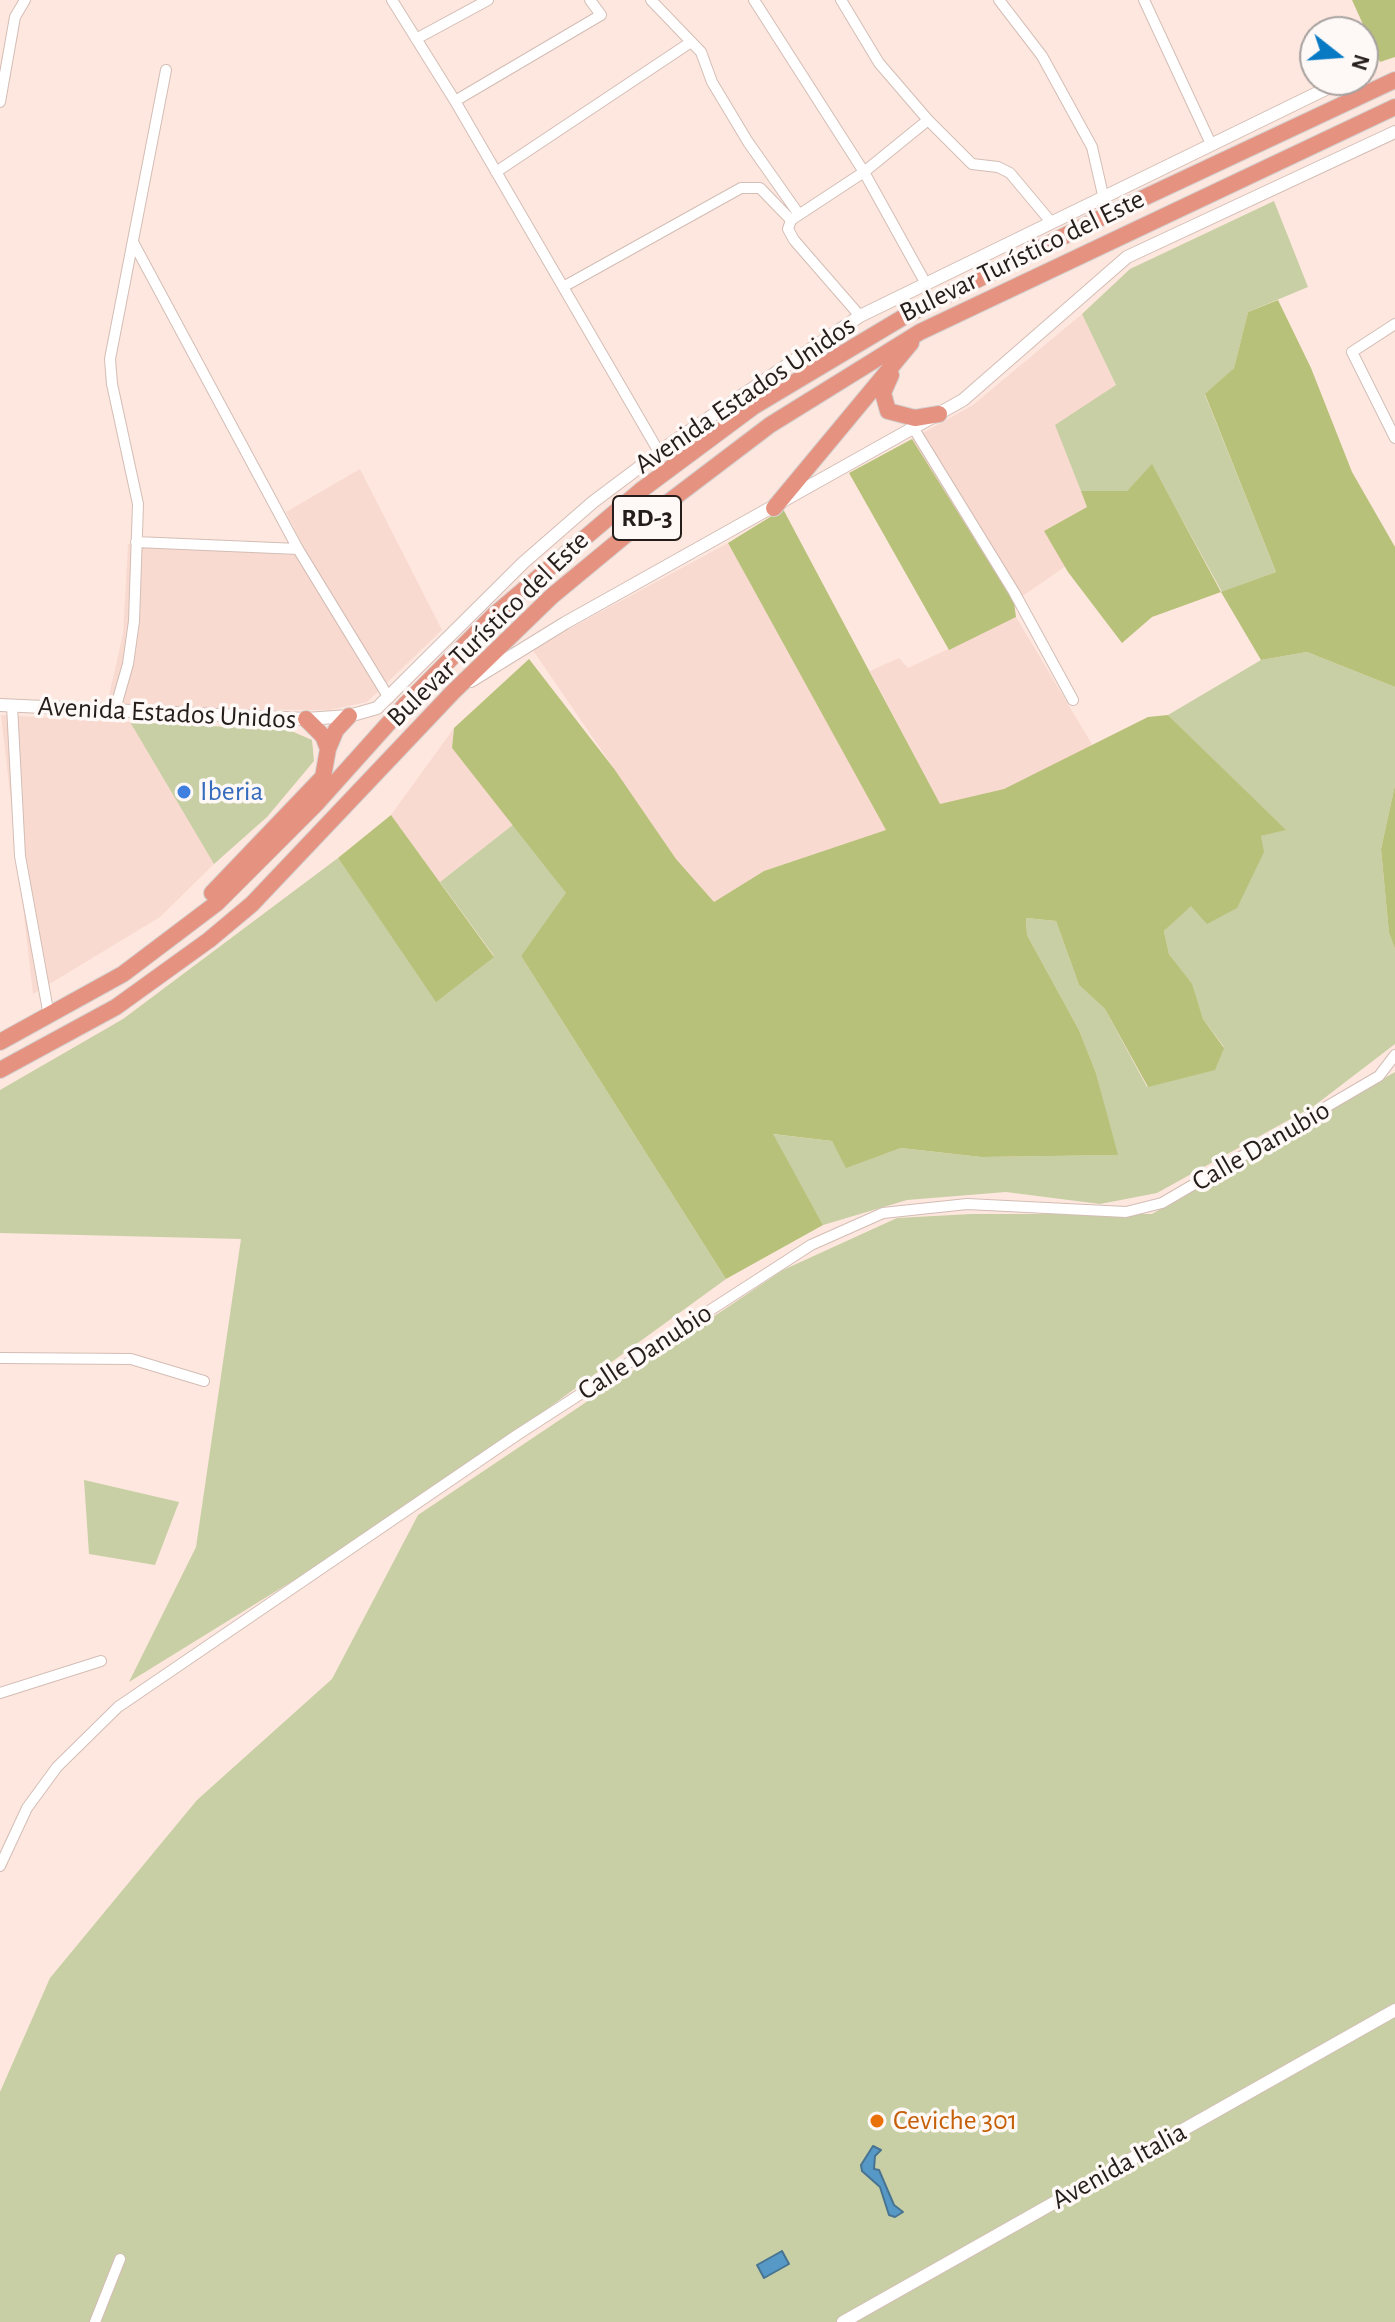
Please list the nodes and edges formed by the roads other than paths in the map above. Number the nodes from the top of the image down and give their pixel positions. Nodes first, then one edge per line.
1 (16, 0) edge
2 (25, 0) edge
3 (392, 0) edge
4 (488, 0) edge
5 (590, 0) edge
6 (651, 0) edge
7 (754, 0) edge
8 (841, 0) edge
9 (999, 0) edge
10 (1144, 0) edge
11 (15, 17) junction
12 (416, 39) junction
13 (691, 42) junction
14 (166, 70) dead end
15 (1395, 80) edge
16 (1311, 96) edge
17 (455, 101) junction
18 (0, 102) edge
19 (1395, 107) edge
20 (928, 120) junction
21 (1393, 134) edge
22 (1211, 144) junction
23 (496, 172) junction
24 (864, 172) junction
25 (1103, 195) junction
26 (794, 216) junction
27 (1051, 222) junction
28 (133, 242) junction
29 (925, 282) junction
30 (563, 287) junction
31 (860, 316) junction
32 (1395, 324) edge
33 (920, 332) junction
34 (896, 363) junction
35 (939, 414) junction
36 (914, 429) junction
37 (1395, 438) edge
38 (659, 452) junction
39 (774, 508) junction
40 (136, 542) junction
41 (298, 549) junction
42 (453, 692) junction
43 (389, 698) junction
44 (1073, 700) dead end
45 (6, 706) edge
46 (114, 713) junction
47 (349, 716) junction
48 (306, 719) junction
49 (328, 749) junction
50 (103, 986) junction
51 (49, 1016) junction
52 (0, 1042) edge
53 (1395, 1055) edge
54 (0, 1070) edge
55 (0, 1358) edge
56 (204, 1381) dead end
57 (101, 1661) dead end
58 (0, 1693) edge
59 (0, 1866) edge
60 (1395, 2010) edge
61 (120, 2259) dead end
62 (95, 2322) edge
63 (843, 2322) edge

1 - 11 street
2 - 11 street
3 - 12 street
4 - 12 street
5 - 17 street
6 - 13 street
7 - 24 street
8 - 20 street
9 - 25 street
10 - 22 street
11 - 18 street
12 - 17 street
13 - 23 street
13 - 26 street
14 - 28 street
15 - 50 highway, Bulevar Turístico del Este / RD-3
16 - 22 street, Avenida Estados Unidos
17 - 23 street
19 - 33 highway, Bulevar Turístico del Este / RD-3
20 - 24 street
20 - 27 street
21 - 35 street
22 - 25 street, Avenida Estados Unidos
23 - 30 street
24 - 26 street
24 - 29 street
25 - 27 street, Avenida Estados Unidos
26 - 30 street
26 - 31 street
27 - 29 street, Avenida Estados Unidos
28 - 40 street
28 - 41 street
29 - 31 street, Avenida Estados Unidos
30 - 38 street
31 - 38 street, Avenida Estados Unidos
32 - 37 street
33 - 34 highway
33 - 42 highway, Bulevar Turístico del Este / RD-3
34 - 35 highway
34 - 39 highway
35 - 36 street
36 - 39 street
36 - 44 street
38 - 43 street, Avenida Estados Unidos
39 - 42 street
40 - 41 street
40 - 46 street
41 - 43 street
42 - 54 highway, Bulevar Turístico del Este / RD-3
43 - 47 street, Avenida Estados Unidos
45 - 46 street, Avenida Estados Unidos
45 - 51 street
46 - 48 street, Avenida Estados Unidos
47 - 48 street, Avenida Estados Unidos
47 - 49 highway
48 - 49 highway
49 - 50 highway
50 - 51 highway, Bulevar Turístico del Este / RD-3
51 - 52 highway, Bulevar Turístico del Este / RD-3
53 - 59 street, Calle Danubio
55 - 56 street
57 - 58 street
60 - 63 street, Avenida Italia
61 - 62 street

